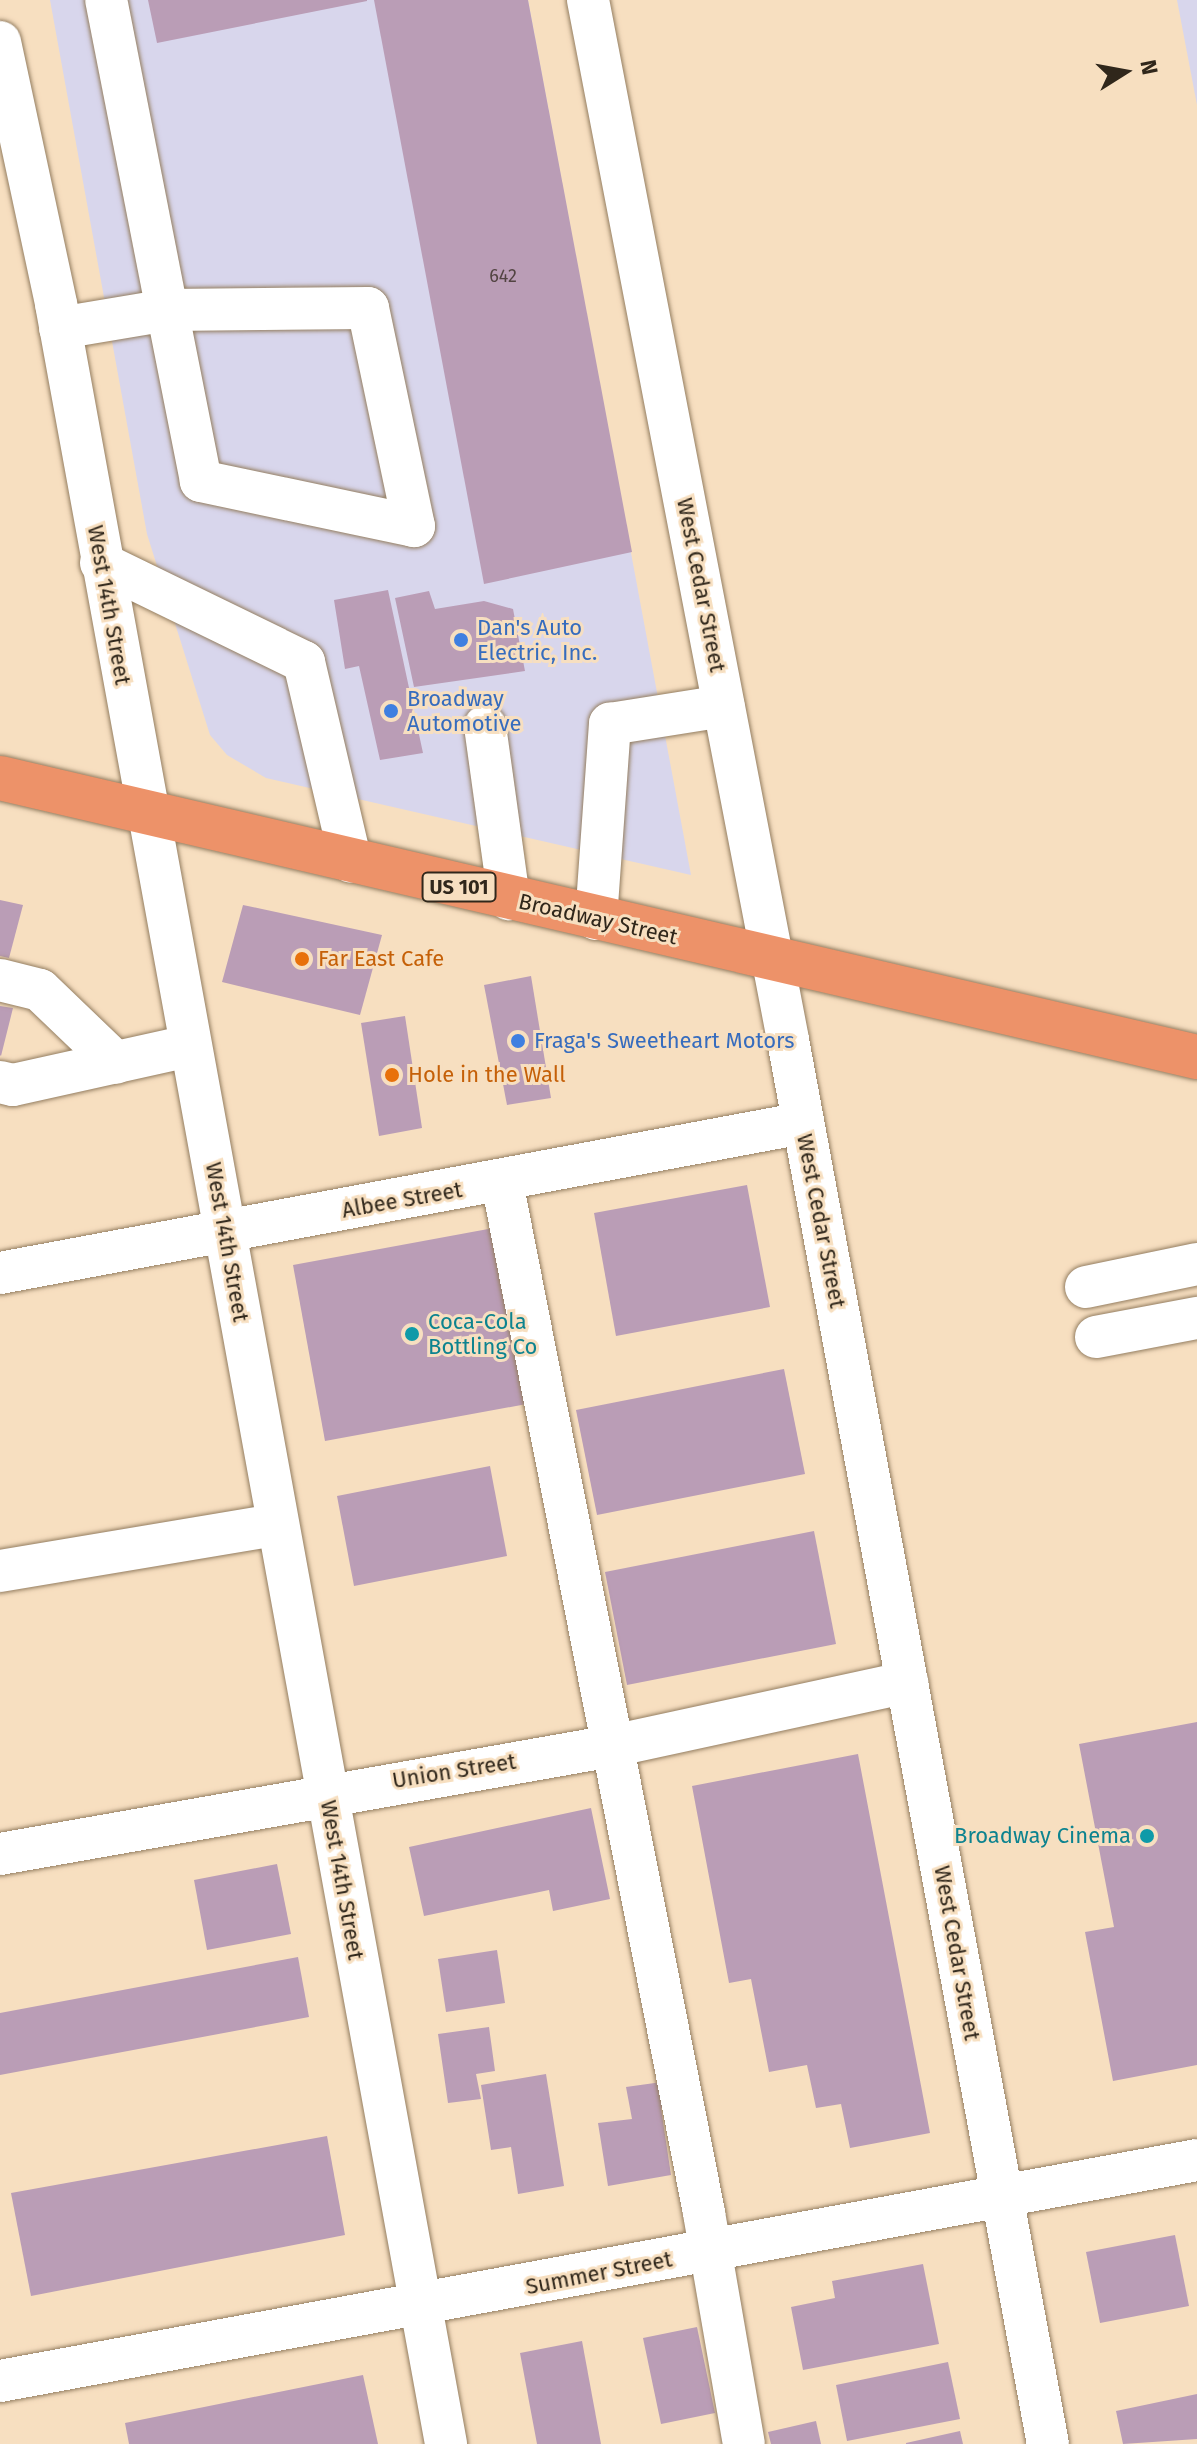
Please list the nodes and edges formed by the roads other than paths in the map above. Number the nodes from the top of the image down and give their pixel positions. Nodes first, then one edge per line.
1 (106, 0) edge
2 (588, 0) edge
3 (0, 42) edge
4 (167, 310) junction
5 (60, 328) junction
6 (101, 563) junction
7 (724, 706) junction
8 (485, 726) dead end
9 (0, 778) edge
10 (145, 812) junction
11 (351, 862) junction
12 (509, 899) junction
13 (596, 919) junction
14 (773, 960) junction
15 (0, 980) edge
16 (189, 1046) junction
17 (1197, 1057) edge
18 (116, 1063) junction
19 (0, 1082) edge
20 (803, 1123) junction
21 (502, 1182) junction
22 (227, 1232) junction
23 (1197, 1264) edge
24 (0, 1273) edge
25 (1086, 1287) dead end
26 (1197, 1318) edge
27 (1096, 1337) dead end
28 (275, 1525) junction
29 (0, 1571) edge
30 (907, 1682) junction
31 (612, 1746) junction
32 (327, 1794) junction
33 (0, 1854) edge
34 (1197, 2160) edge
35 (1002, 2196) junction
36 (708, 2252) junction
37 (419, 2307) junction
38 (0, 2381) edge
39 (446, 2444) edge
40 (744, 2444) edge
41 (1048, 2444) edge

1 - 4 street
2 - 7 street, West Cedar Street
3 - 5 street, West 14th Street
4 - 4 street
4 - 5 street
5 - 6 street, West 14th Street
6 - 10 street, West 14th Street
6 - 11 street
7 - 13 street
7 - 14 street, West Cedar Street
8 - 12 street
9 - 10 highway, Broadway Street / US 101
10 - 11 highway, Broadway Street / US 101
10 - 16 street, West 14th Street
11 - 12 highway, Broadway Street / US 101
12 - 13 highway, Broadway Street / US 101
13 - 14 highway, Broadway Street / US 101
14 - 17 highway, Broadway Street / US 101
14 - 20 street, West Cedar Street
15 - 18 street
16 - 18 street
16 - 22 street, West 14th Street
18 - 19 street
20 - 21 street, Albee Street
20 - 30 street, West Cedar Street
21 - 22 street, Albee Street
21 - 31 street
22 - 24 street, Albee Street
22 - 28 street, West 14th Street
23 - 25 street
26 - 27 street
28 - 29 street
28 - 32 street, West 14th Street
30 - 31 street, Union Street
30 - 35 street, West Cedar Street
31 - 32 street, Union Street
31 - 36 street
32 - 33 street, Union Street
32 - 37 street, West 14th Street
34 - 35 street, Summer Street
35 - 36 street, Summer Street
35 - 41 street, West Cedar Street
36 - 37 street, Summer Street
36 - 40 street
37 - 38 street, Summer Street
37 - 39 street, West 14th Street

